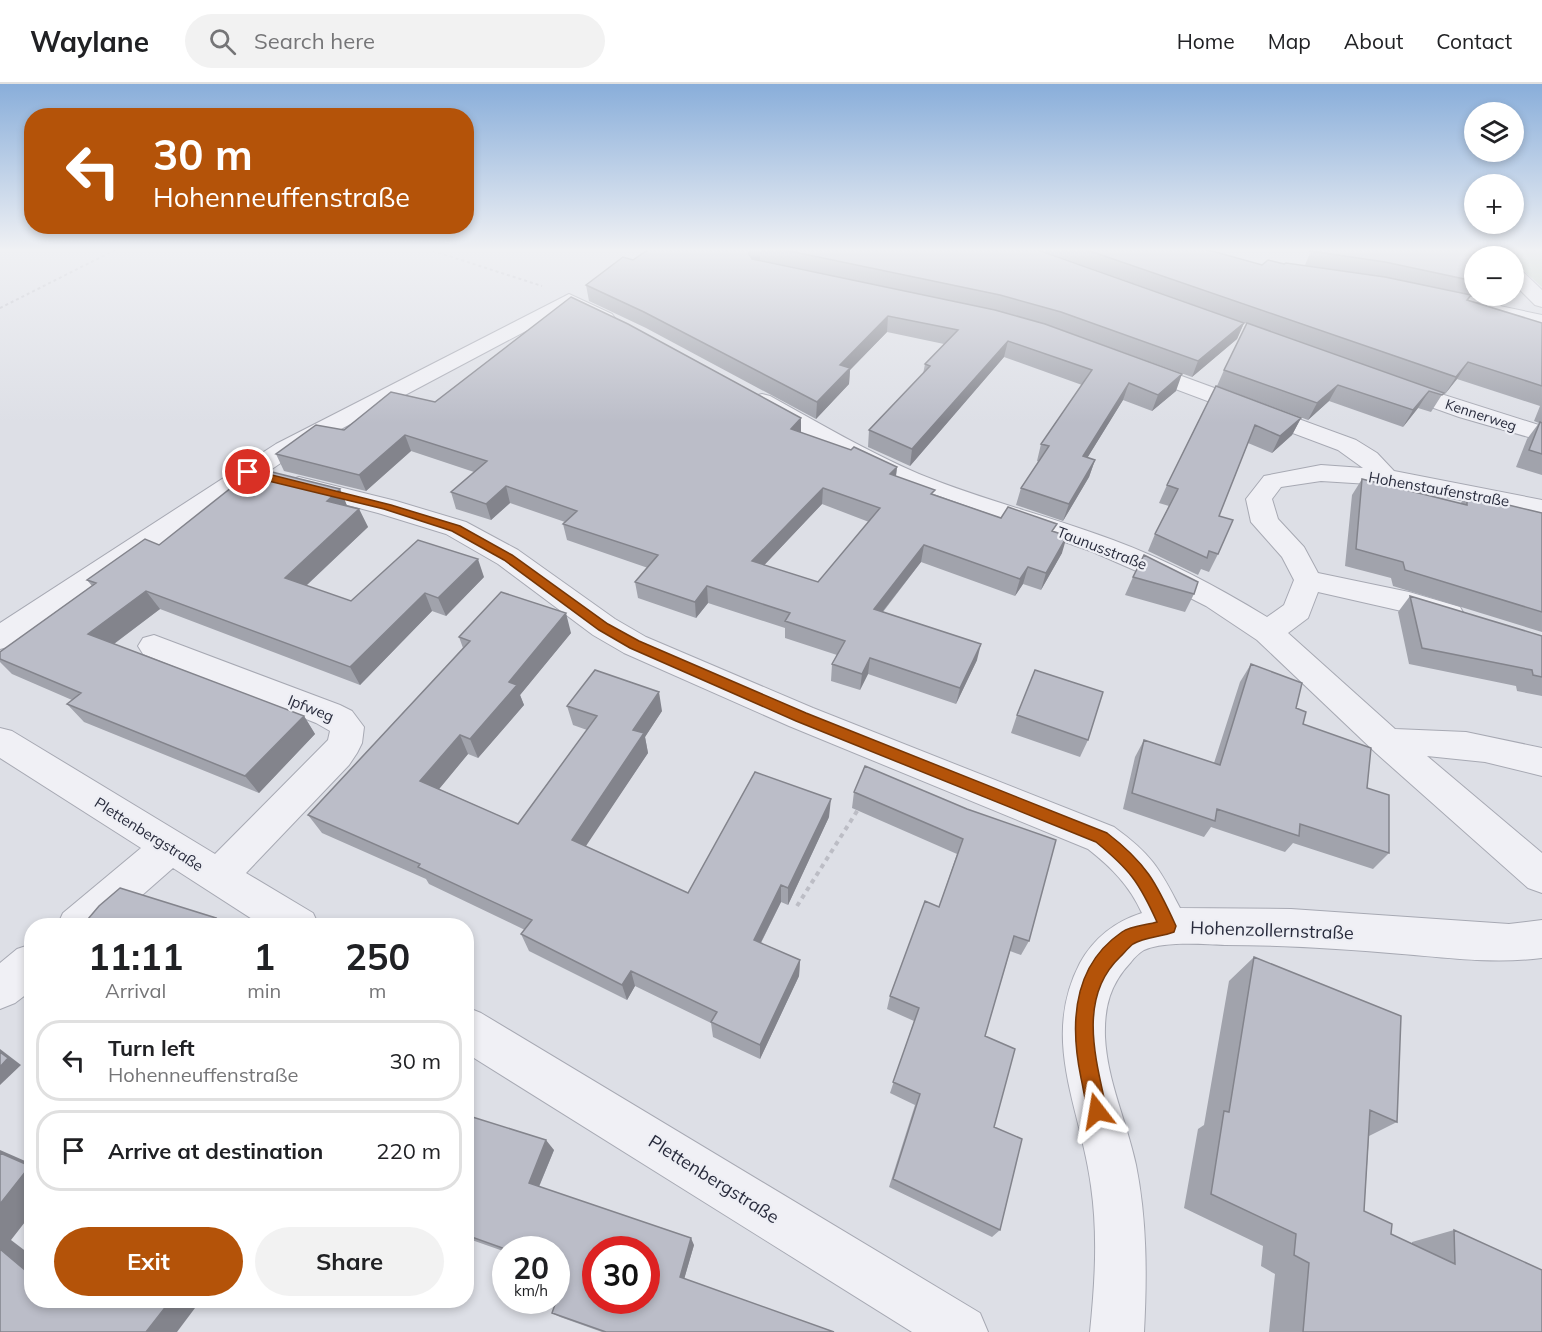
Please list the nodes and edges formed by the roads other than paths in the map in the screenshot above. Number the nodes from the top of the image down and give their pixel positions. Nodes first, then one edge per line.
1 (555, 307) edge
2 (584, 307) edge
3 (1476, 307) edge
4 (1542, 321) edge
5 (628, 329) edge
6 (1116, 359) edge
7 (1378, 380) edge
8 (744, 391) edge
9 (1542, 434) edge
10 (248, 472) junction
11 (1385, 477) junction
12 (1542, 508) edge
13 (1308, 580) junction
14 (1472, 622) edge
15 (1268, 632) junction
16 (0, 638) edge
17 (154, 646) dead end
18 (0, 741) edge
19 (1388, 743) junction
20 (1542, 762) edge
21 (170, 848) junction
22 (218, 876) junction
23 (1542, 876) edge
24 (87, 918) edge
25 (286, 918) edge
26 (1168, 926) junction
27 (1542, 939) edge
28 (24, 970) edge
29 (0, 989) edge
30 (474, 1033) edge
31 (961, 1332) edge
32 (1117, 1332) edge

1 - 10 street
2 - 5 street
3 - 4 street
6 - 11 street
7 - 9 street, Kennerweg
8 - 15 street, Taunusstraße
10 - 16 street
10 - 26 street
11 - 12 street, Hohenstaufenstraße
11 - 13 street, Hohenstaufenstraße
13 - 14 street
13 - 15 street
15 - 19 street, Taunusstraße
17 - 22 street, Ipfweg
18 - 21 street, Plettenbergstraße
19 - 20 street
19 - 23 street, Taunusstraße
21 - 22 street, Plettenbergstraße
21 - 24 street
22 - 25 street, Plettenbergstraße
26 - 27 street, Hohenzollernstraße
26 - 32 street, Hohenzollernstraße
28 - 29 street
30 - 31 street, Plettenbergstraße

